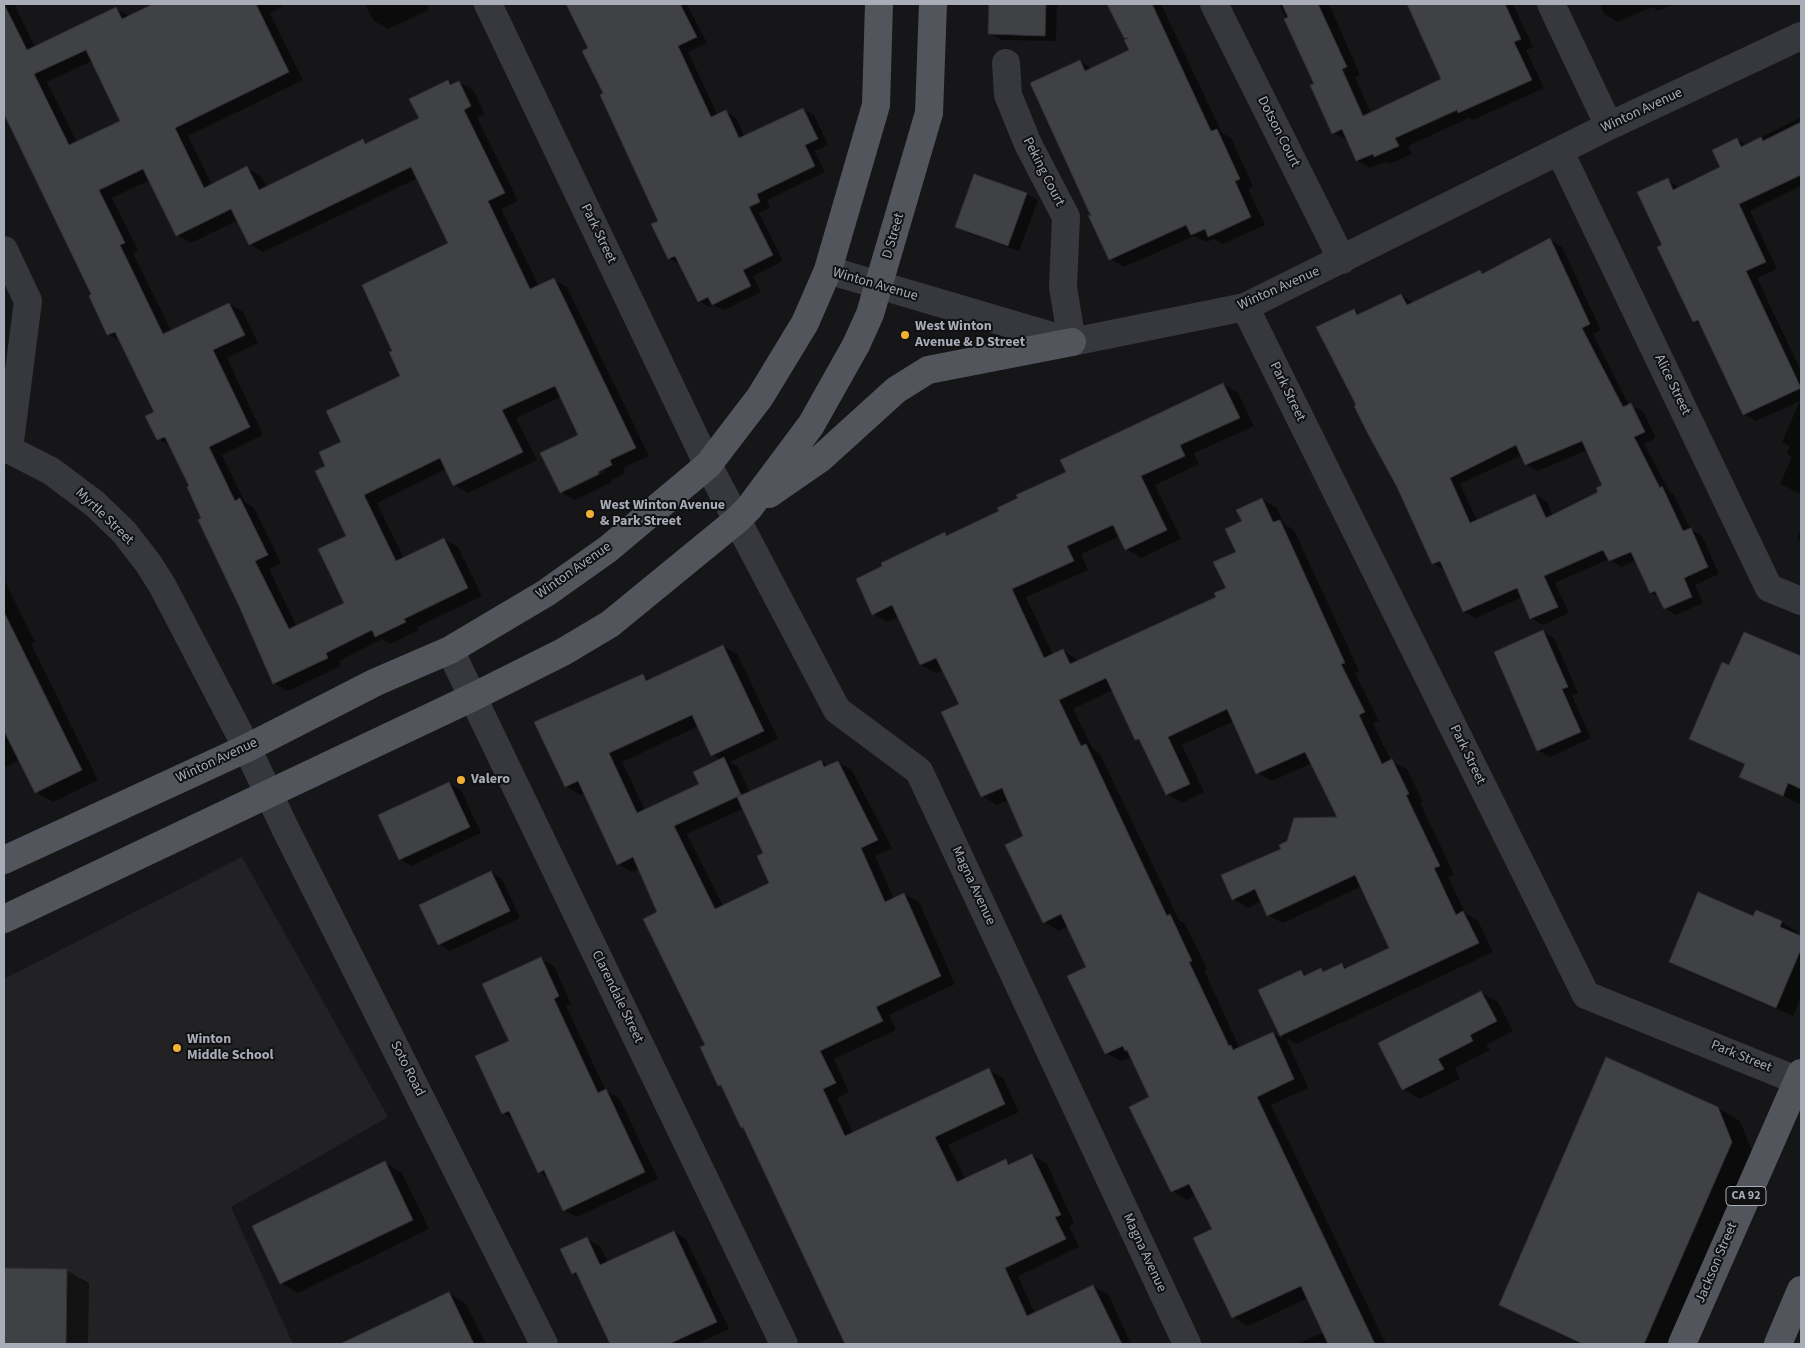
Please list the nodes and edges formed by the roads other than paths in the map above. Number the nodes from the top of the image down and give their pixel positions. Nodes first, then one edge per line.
1 (488, 4) edge
2 (879, 4) edge
3 (933, 4) edge
4 (1214, 4) edge
5 (1551, 4) edge
6 (1801, 36) edge
7 (1006, 62) dead end
8 (1609, 126) junction
9 (1560, 152) junction
10 (4, 250) edge
11 (1342, 260) junction
12 (828, 270) junction
13 (880, 287) junction
14 (1245, 307) junction
15 (1072, 342) junction
16 (6, 448) edge
17 (708, 465) junction
18 (743, 514) junction
19 (1801, 601) edge
20 (450, 650) junction
21 (474, 697) junction
22 (247, 748) junction
23 (268, 794) junction
24 (4, 860) edge
25 (4, 919) edge
26 (1800, 1078) edge
27 (1801, 1290) edge
28 (544, 1344) edge
29 (784, 1344) edge
30 (1187, 1344) edge
31 (1682, 1344) edge
32 (1778, 1344) edge

1 - 17 street, Park Street
2 - 12 main road
3 - 13 main road, D Street
4 - 11 street, Dotson Court
5 - 8 street
6 - 8 street, Winton Avenue
7 - 15 street, Peking Court
8 - 9 street, Winton Avenue
9 - 11 street, Winton Avenue
9 - 19 street, Alice Street
10 - 16 street, Myrtle Street
11 - 14 street, Winton Avenue
12 - 13 street, Winton Avenue
12 - 17 main road, Winton Avenue
13 - 15 street, Winton Avenue
13 - 18 main road, D Street
14 - 15 street, Winton Avenue
14 - 26 street, Park Street
15 - 18 main road
16 - 22 street, Myrtle Street
17 - 18 street, Magna Avenue
17 - 20 main road, Winton Avenue
18 - 21 main road
18 - 30 street, Magna Avenue
20 - 21 street, Clarendale Street
20 - 22 main road, Winton Avenue
21 - 23 main road
21 - 29 street, Clarendale Street
22 - 23 street, Myrtle Street
22 - 24 main road, Winton Avenue
23 - 25 main road
23 - 28 street, Soto Road
26 - 31 main road, Jackson Street / CA 92
27 - 32 main road

